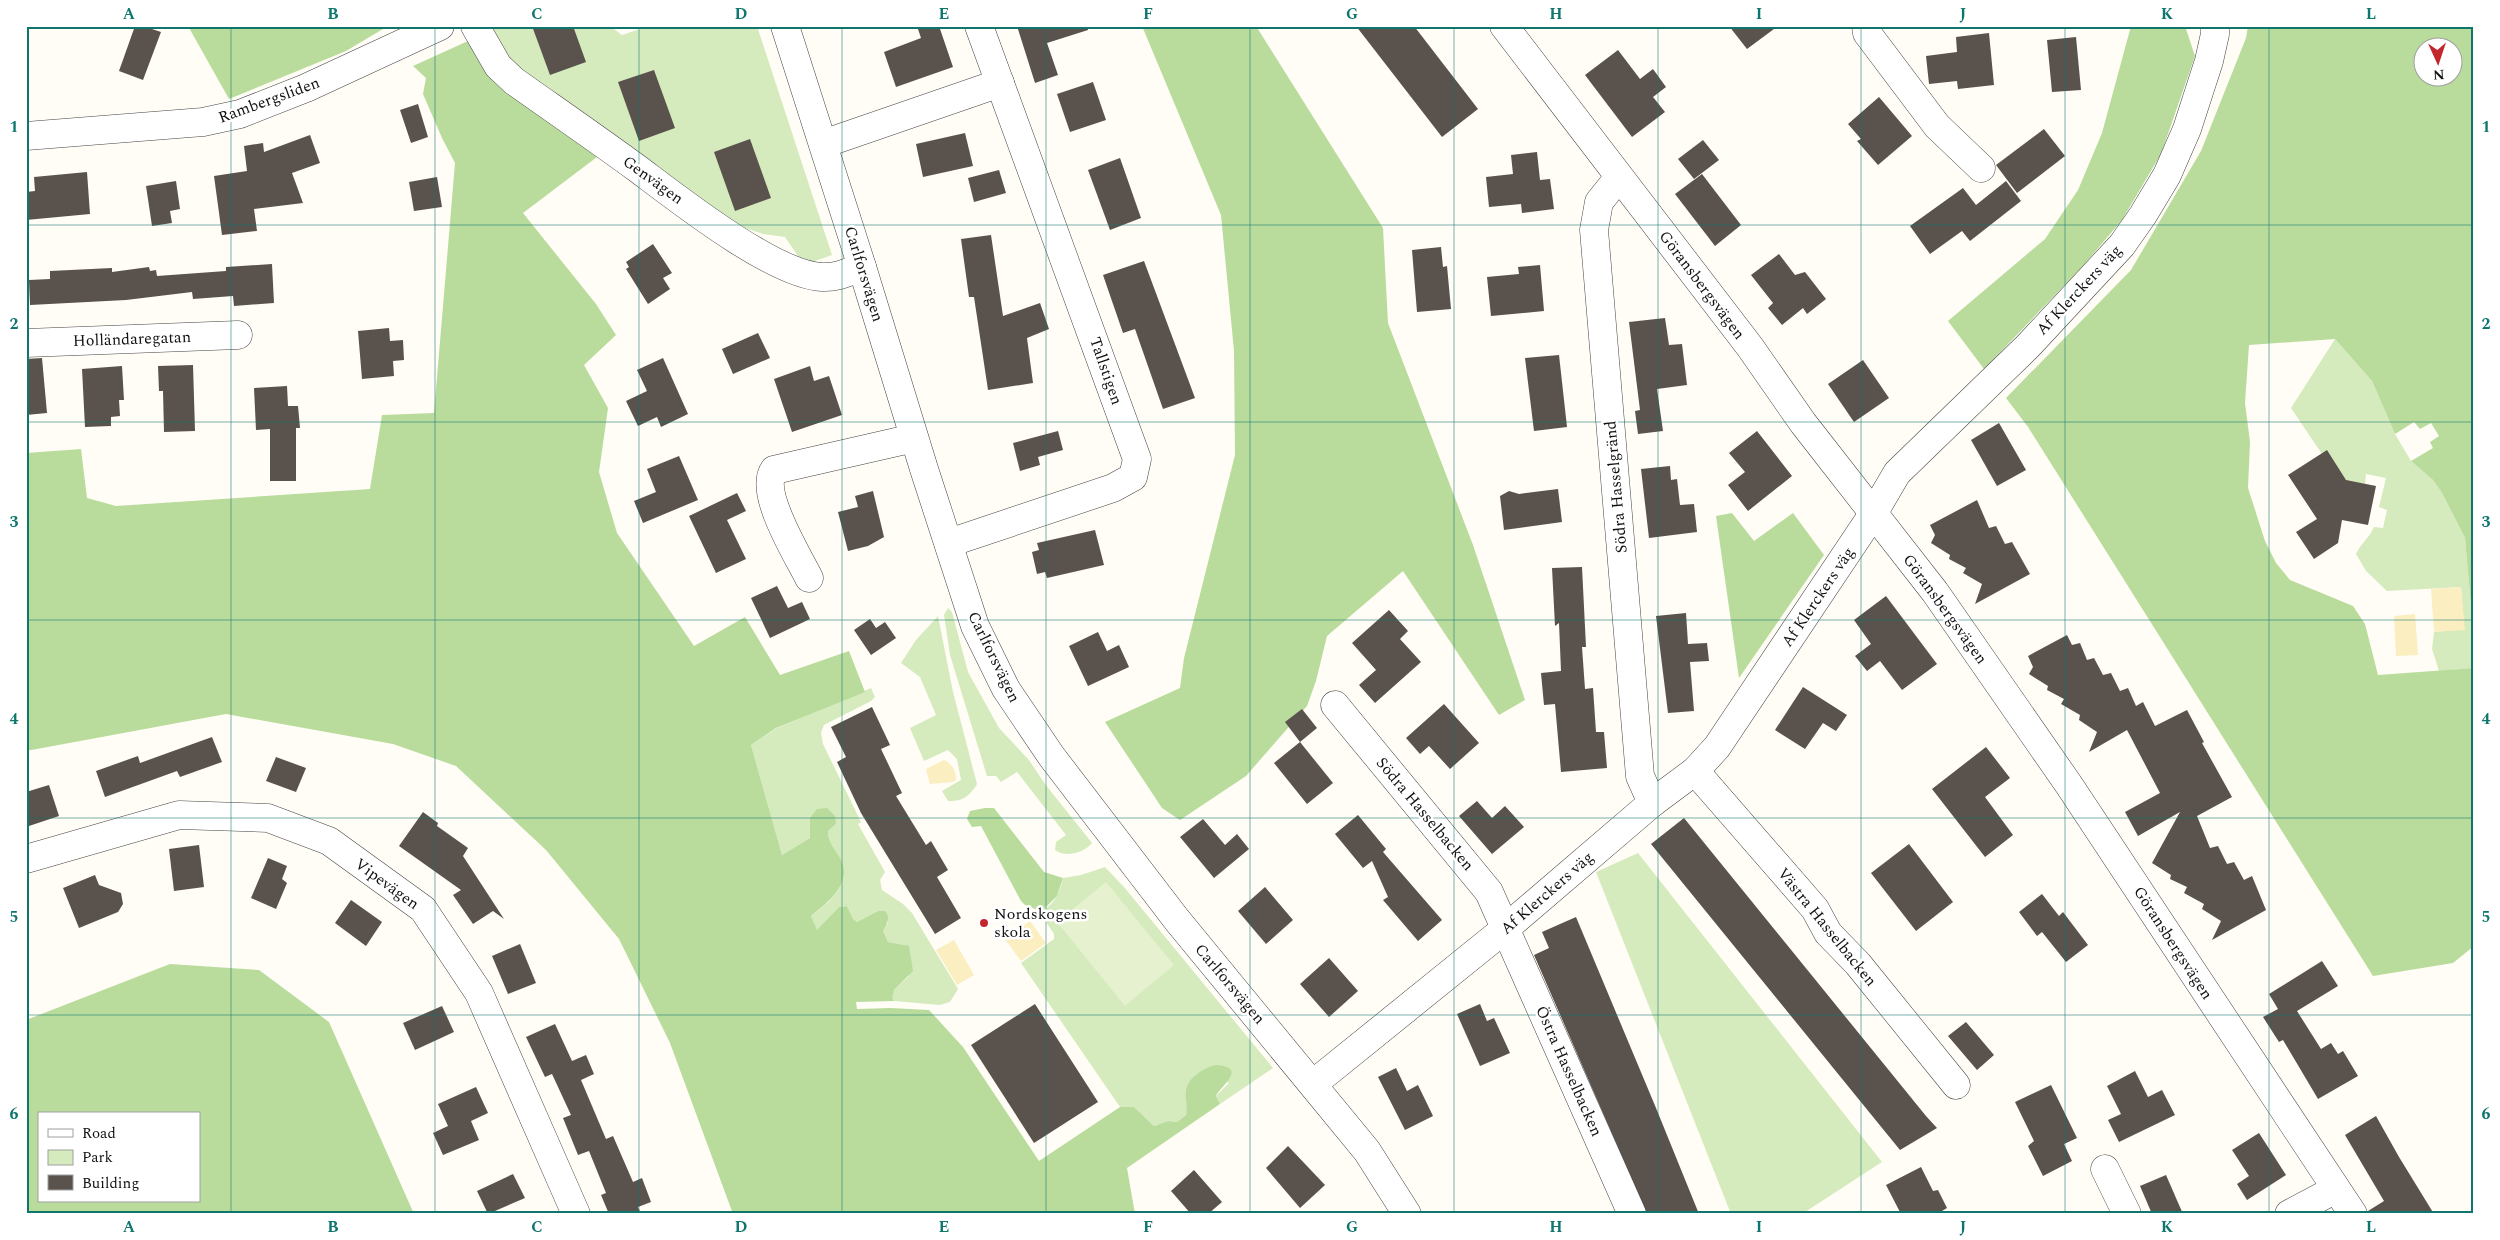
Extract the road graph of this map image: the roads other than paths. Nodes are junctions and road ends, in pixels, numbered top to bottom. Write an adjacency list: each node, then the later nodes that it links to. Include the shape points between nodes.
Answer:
1 (440, 26): 9 (street, Rambergsliden, via 306,88 240,114 203,122)
2 (475, 26): 13 (street, Genvägen, via 498,66 514,81 732,237 776,262 822,278)
3 (785, 26): 10 (street, Carlforsvägen)
4 (979, 26): 8 (street, Tallstigen)
5 (1504, 26): 12 (street, Göransbergsvägen)
6 (1866, 26): 11 (street, via 1867,32 1937,126)
7 (2215, 26): 17 (street, Af Klerckers väg, via 2209,61 2187,129 2167,175 2122,245 2028,346 1897,473)
8 (1000, 83): 10 (street); 18 (street, Tallstigen, via 1137,459 1133,477 1113,488)
9 (26, 136)
10 (822, 144): 13 (street, Carlforsvägen)
11 (1981, 168)
12 (1619, 177): 17 (street, Göransbergsvägen); 22 (street, Södra Hasselgränd, via 1599,202 1594,230 1640,776)
13 (862, 267): 16 (street, Carlforsvägen)
14 (238, 335): 15 (street, Holländaregatan)
15 (26, 343)
16 (914, 438): 18 (street, Carlforsvägen); 19 (street, via 774,470 769,485 773,501)
17 (1873, 514): 21 (street, Af Klerckers väg, via 1717,747); 28 (street, Göransbergsvägen, via 1935,592 2069,785)
18 (949, 543): 25 (street, Carlforsvägen, via 976,626 1006,689 1045,748 1177,920)
19 (809, 578)
20 (1335, 705): 24 (street, Södra Hasselbacken, via 1489,892)
21 (1695, 771): 22 (street, Af Klerckers väg); 26 (street, Västra Hasselbacken, via 1815,909 1828,933 1858,964)
22 (1652, 803): 24 (street, Af Klerckers väg)
23 (26, 859): 29 (street, Vipevägen, via 179,815 268,818 329,841 423,909 469,978 479,994)
24 (1506, 928): 25 (street, Af Klerckers väg); 31 (street, Östra Hasselbacken)
25 (1313, 1084): 30 (street, Carlforsvägen, via 1367,1151)
26 (1956, 1085)
27 (2105, 1168): 32 (street)
28 (2336, 1188): 33 (street); 34 (street, Göransbergsvägen)
29 (576, 1214)
30 (1407, 1214)
31 (1632, 1214)
32 (2127, 1214)
33 (2289, 1214)
34 (2353, 1214)

